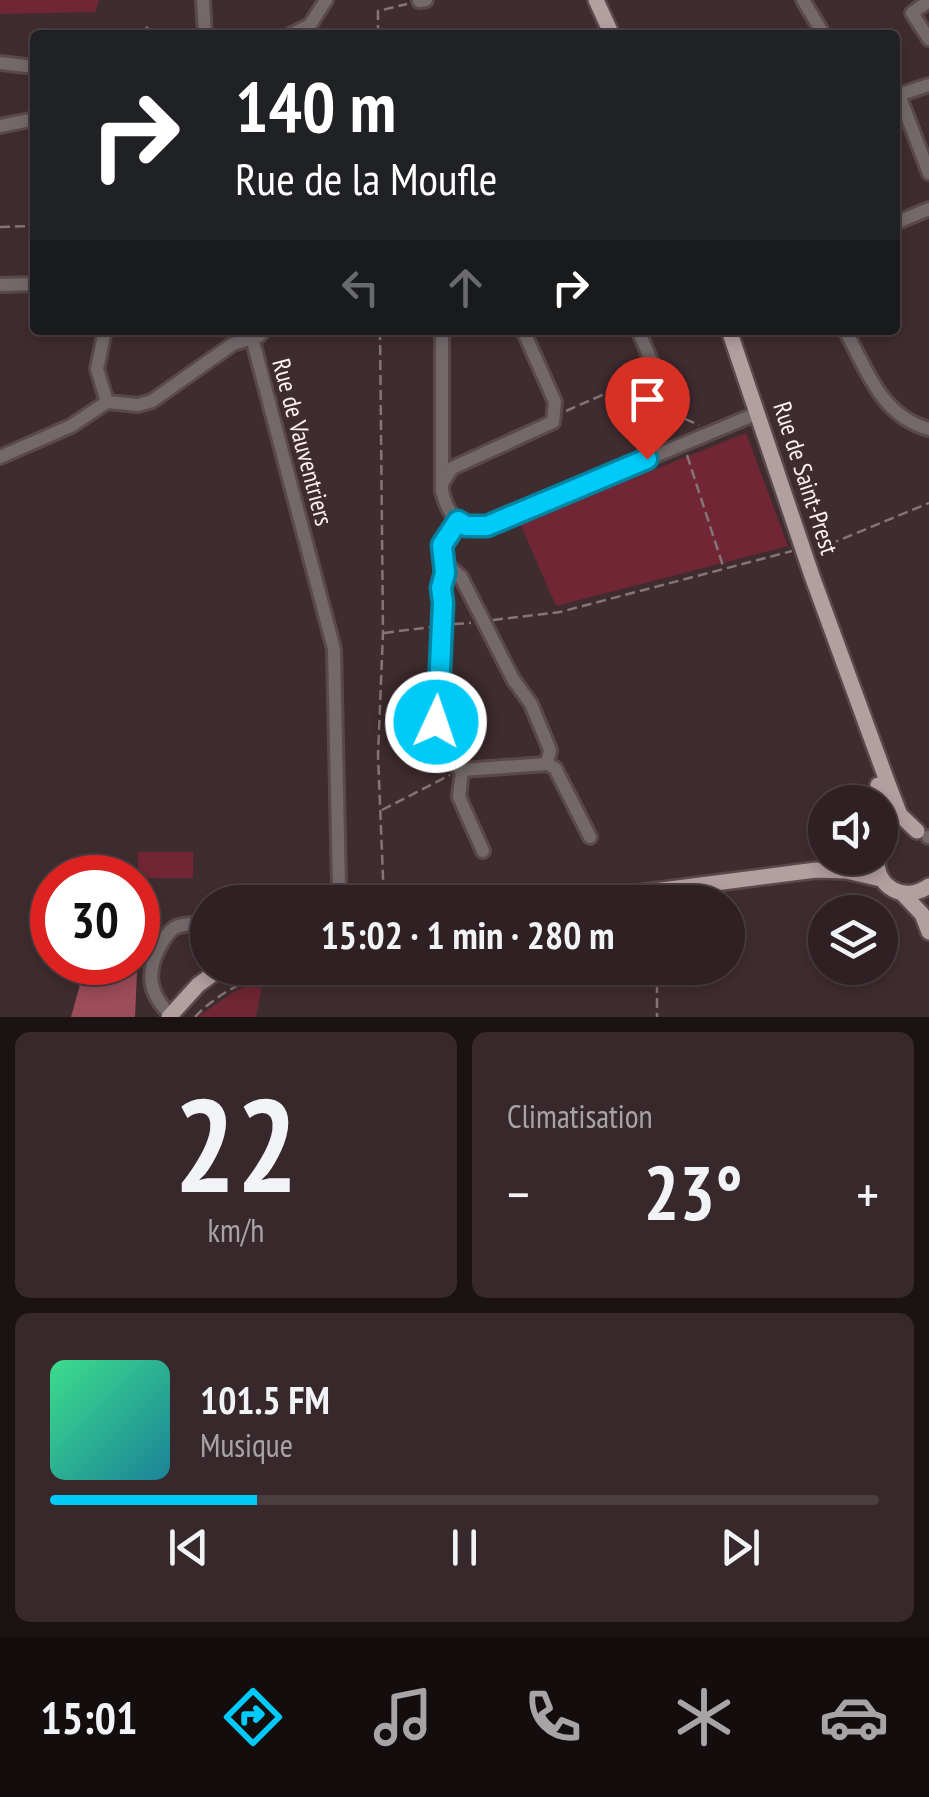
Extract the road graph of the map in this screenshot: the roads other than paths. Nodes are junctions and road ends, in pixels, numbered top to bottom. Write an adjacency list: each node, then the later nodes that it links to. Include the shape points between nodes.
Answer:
1 (202, 0): 7 (street)
2 (326, 0): 8 (street)
3 (596, 0): 6 (main road)
4 (803, 0): 9 (street)
5 (929, 1): 10 (street, via 912,13)
6 (602, 27)
7 (205, 30)
8 (300, 30)
9 (821, 30)
10 (929, 39)
11 (0, 63): 12 (street)
12 (30, 67)
13 (929, 85): 14 (street)
14 (900, 94)
15 (900, 102): 18 (street)
16 (30, 120): 17 (street)
17 (0, 126)
18 (929, 172)
19 (929, 209): 20 (street)
20 (900, 221)
21 (30, 284): 22 (street)
22 (0, 285)
23 (104, 335): 32 (street, via 97,370)
24 (249, 335): 32 (street, via 152,400)
25 (256, 335): 51 (street, Rue de Vauventriers, via 334,649)
26 (442, 335): 36 (street)
27 (525, 335): 36 (street, via 556,402 555,416 547,427 452,468)
28 (640, 335): 31 (street)
29 (731, 335): 33 (main road, Rue de Saint-Prest)
30 (848, 335): 34 (street, via 884,403)
31 (656, 372)
32 (108, 402): 35 (street)
33 (758, 413): 37 (street, via 487,526); 39 (main road, Rue de Saint-Prest)
34 (929, 429)
35 (0, 457)
36 (442, 484): 37 (street)
37 (458, 521): 38 (street, via 442,545)
38 (445, 564): 40 (street, via 461,578 532,704 550,750); 41 (street, via 436,722 444,754)
39 (837, 642): 42 (main road); 44 (main road, via 900,815)
40 (547, 764): 41 (street); 45 (street)
41 (462, 770): 46 (street, via 458,797)
42 (878, 785)
43 (898, 832): 44 (main road)
44 (926, 835)
45 (590, 837)
46 (483, 851)
47 (808, 871): 52 (main road)
48 (864, 875): 50 (main road)
49 (880, 875): 50 (main road)
50 (881, 879): 54 (main road)
51 (339, 885)
52 (700, 885)
53 (929, 886): 54 (main road)
54 (902, 894): 56 (main road)
55 (190, 926): 58 (street, via 172,929 150,974)
56 (929, 932)
57 (198, 985): 58 (main road)
58 (170, 1016)

